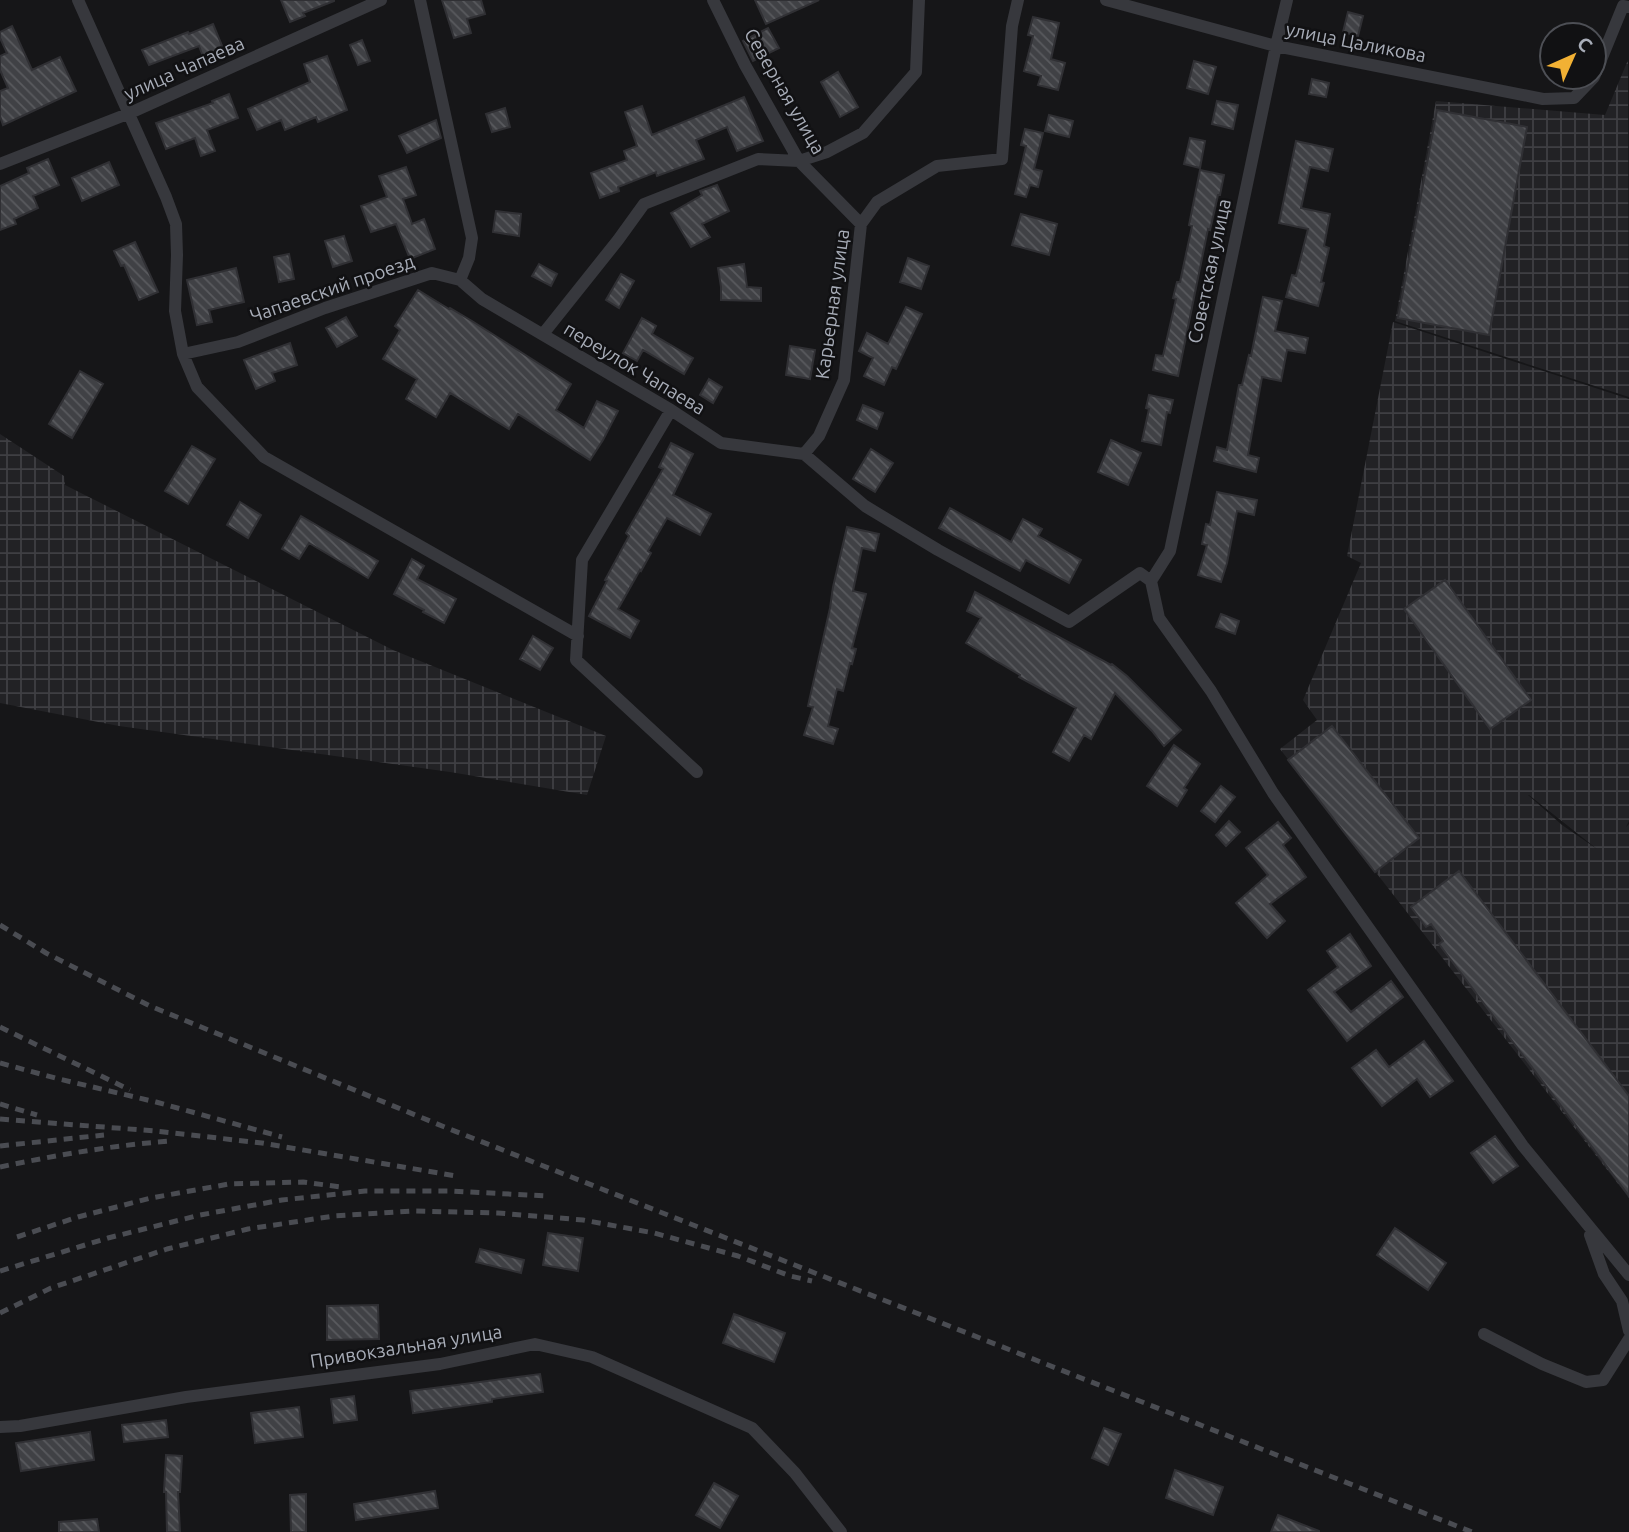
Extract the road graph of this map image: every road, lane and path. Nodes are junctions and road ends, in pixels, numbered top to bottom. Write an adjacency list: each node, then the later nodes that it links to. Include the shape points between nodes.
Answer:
1 (79, 0): 13 (street)
2 (381, 0): 13 (street, улица Чапаева)
3 (420, 0): 17 (street, via 472,238 470,258)
4 (713, 0): 14 (street, Северная улица)
5 (919, 0): 14 (street, via 916,72 863,133)
6 (1018, 0): 16 (street, Карьерная улица, via 1002,159 937,166 877,202)
7 (1106, 0): 11 (street, улица Цаликова)
8 (1287, 0): 11 (street, Советская улица)
9 (1625, 4): 10 (street, улица Цаликова)
10 (1608, 44)
11 (1276, 46): 12 (street, улица Цаликова, via 1543,99 1574,98); 22 (street, Советская улица, via 1170,551)
12 (1581, 91)
13 (130, 113): 15 (street, улица Чапаева); 19 (street, via 176,224 174,311)
14 (799, 161): 16 (street, Северная улица); 18 (street, via 758,159 644,204)
15 (0, 164)
16 (861, 225): 21 (street, Карьерная улица, via 845,380 819,436)
17 (460, 280): 18 (street, переулок Чапаева, via 482,299); 19 (street, Чапаевский проезд, via 432,273 238,342)
18 (542, 334): 20 (street, переулок Чапаева)
19 (183, 354): 23 (street, via 197,387 264,457)
20 (671, 410): 21 (street, переулок Чапаева, via 721,443); 23 (street, via 583,560)
21 (804, 454): 22 (street, via 865,506 1069,622 1140,573)
22 (1151, 581): 25 (street, via 1158,618 1211,691 1273,793 1522,1146)
23 (578, 636): 24 (street, via 576,660)
24 (697, 772)
25 (1586, 1222): 26 (street); 27 (street, via 1604,1274 1622,1301)
26 (1629, 1275)
27 (1629, 1331)
28 (1484, 1334): 29 (street, via 1586,1382 1603,1380)
29 (1629, 1339)
30 (0, 1427): 31 (street, Привокзальная улица, via 440,1364 535,1343 592,1357 752,1428)
31 (841, 1532)

